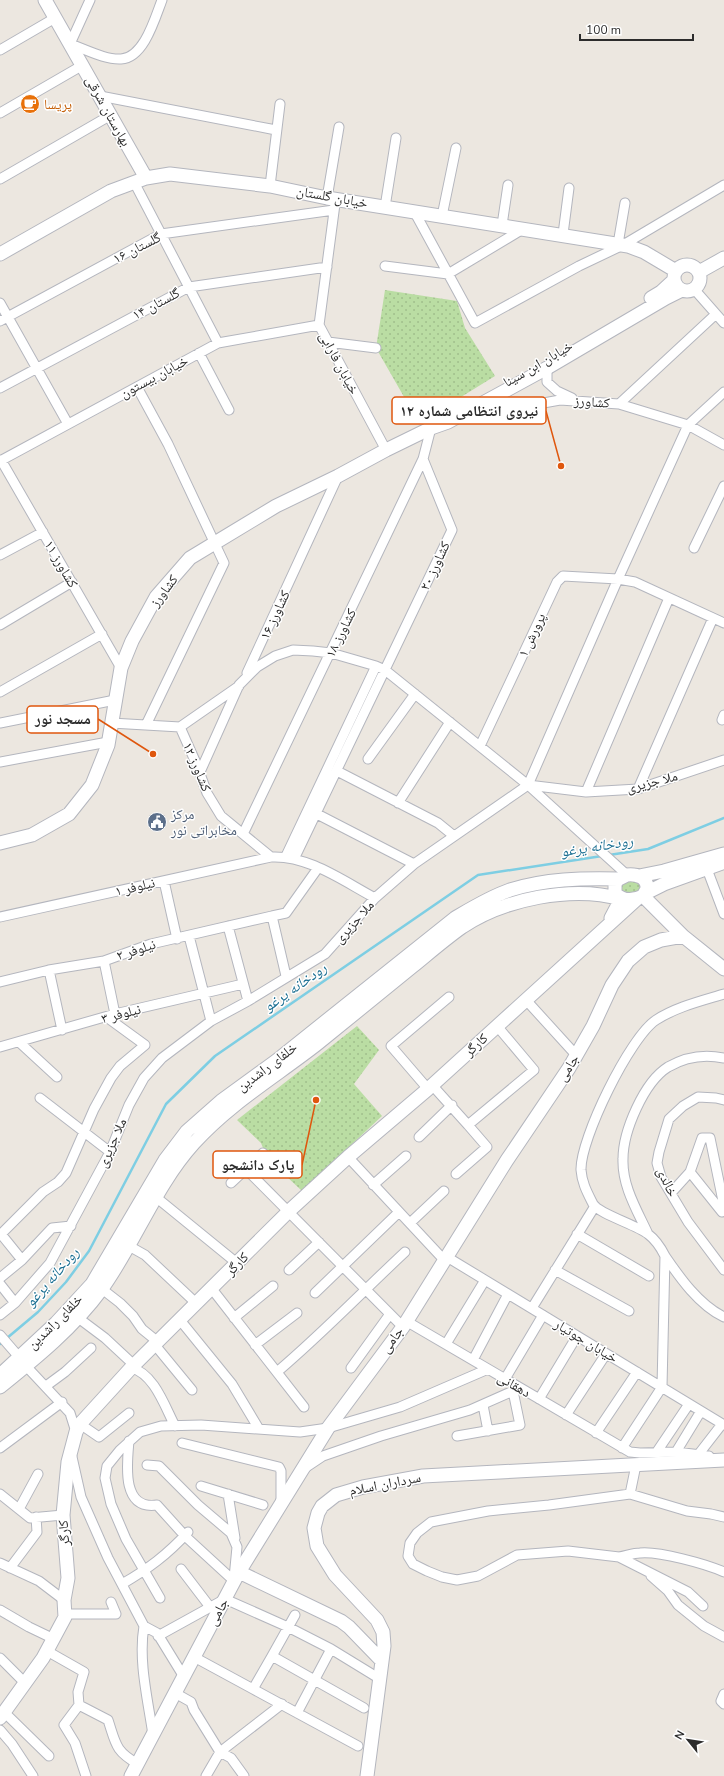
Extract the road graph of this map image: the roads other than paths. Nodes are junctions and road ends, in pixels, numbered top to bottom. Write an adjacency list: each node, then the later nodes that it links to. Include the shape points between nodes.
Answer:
1 (45, 0): 4 (street, بهارستان شرقی)
2 (90, 0): 5 (street)
3 (162, 0): 5 (street, بهارستان شرقی, via 145,39 133,55 120,59)
4 (55, 18): 5 (street, بهارستان شرقی); 6 (street)
5 (70, 44): 7 (street, بهارستان شرقی)
6 (0, 50)
7 (83, 65): 8 (street, بهارستان شرقی); 10 (street)
8 (100, 96): 11 (street, بهارستان شرقی); 13 (street)
9 (280, 104): 13 (street)
10 (0, 113)
11 (111, 115): 16 (street); 17 (street, بهارستان شرقی)
12 (339, 127): 22 (street, خیابان فارابی)
13 (276, 130): 20 (street)
14 (396, 138): 24 (street)
15 (456, 148): 26 (street)
16 (0, 179)
17 (140, 180): 20 (street, خیابان گلستان, via 170,174); 29 (street); 32 (street, خیابان گلستان, via 111,191)
18 (508, 185): 27 (street)
19 (724, 185): 31 (street)
20 (270, 186): 22 (street, خیابان گلستان)
21 (569, 188): 30 (street)
22 (332, 202): 24 (street, خیابان گلستان); 29 (street, گلستان ۱۶); 35 (street, خیابان فارابی)
23 (625, 203): 31 (street)
24 (385, 207): 25 (street, خیابان گلستان)
25 (414, 211): 26 (street, خیابان گلستان); 37 (street)
26 (442, 216): 27 (street, خیابان گلستان)
27 (502, 226): 28 (street, خیابان گلستان)
28 (523, 229): 30 (street, خیابان گلستان); 37 (street)
29 (161, 234): 39 (street); 43 (street, گلستان ۱۶)
30 (563, 234): 31 (street, خیابان گلستان)
31 (620, 245): 37 (street, via 475,323); 38 (street, خیابان گلستان, via 644,252)
32 (0, 254)
33 (724, 258): 36 (street)
34 (385, 266): 37 (street)
35 (326, 267): 39 (street, گلستان ۱۴); 45 (street, خیابان فارابی)
36 (699, 272): 38 (street, via 693,266 686,265); 40 (street, via 699,283)
37 (448, 274)
38 (675, 275): 40 (street, via 676,286); 61 (street, خیابان ابن سینا, via 661,292)
39 (189, 287): 46 (street); 50 (street, گلستان ۱۴)
40 (688, 290): 42 (street); 51 (street, خیابان ابن سینا, via 666,298)
41 (0, 303): 43 (street)
42 (716, 314): 44 (street); 56 (street)
43 (4, 319): 50 (street)
44 (724, 323)
45 (319, 325): 46 (street, خیابان بیستون); 47 (street, خیابان فارابی)
46 (218, 342): 49 (street, خیابان بیستون)
47 (328, 342): 48 (street); 63 (street, خیابان فارابی)
48 (376, 348)
49 (199, 353): 52 (street, خیابان بیستون); 57 (street)
50 (36, 368): 53 (street, گلستان ۱۴); 59 (street)
51 (547, 368): 55 (street, via 546,380 550,385); 58 (street, خیابان ابن سینا)
52 (137, 387): 59 (street, خیابان بیستون); 69 (street)
53 (0, 388)
54 (724, 392): 60 (street)
55 (577, 401): 56 (street, کشاورز); 58 (street, کشاورز, via 560,400)
56 (619, 404): 60 (street, کشاورز)
57 (229, 410)
58 (454, 419): 61 (street, خیابان ابن سینا)
59 (68, 424): 65 (street, خیابان بیستون)
60 (688, 425): 62 (street, کشاورز); 72 (street)
61 (434, 427): 63 (street, کشاورز); 64 (street, کشاورز ۱۸)
62 (724, 445)
63 (386, 450): 66 (street, کشاورز)
64 (423, 459): 79 (street, کشاورز ۱۸); 82 (street, کشاورز ۲۰, via 452,530)
65 (0, 460): 68 (street, کشاورز ۱۱)
66 (338, 476): 69 (street, کشاورز, via 276,506); 83 (street, کشاورز ۱۶, via 252,664)
67 (724, 486): 70 (street)
68 (43, 532): 71 (street); 73 (street, کشاورز ۱۱)
69 (215, 541): 81 (street, کشاورز, via 190,558 156,597 132,641); 90 (street, via 224,563)
70 (694, 548)
71 (0, 555)
72 (618, 579): 74 (street, via 635,582); 93 (street, پرورش ۱, via 563,576 559,578); 99 (street)
73 (72, 582): 77 (street); 78 (street, کشاورز ۱۱)
74 (669, 598): 75 (street); 101 (street)
75 (713, 618): 76 (street); 100 (street)
76 (724, 623)
77 (0, 625)
78 (102, 634): 81 (street, کشاورز ۱۱); 84 (street)
79 (331, 653): 80 (street); 83 (street, via 294,650 275,656 258,667); 104 (street, کشاورز ۱۸)
80 (376, 666): 82 (street); 109 (street)
81 (121, 668): 86 (street, کشاورز)
82 (385, 670): 85 (street); 97 (street, کشاورز ۲۰)
83 (239, 685): 91 (street, کشاورز ۱۶); 98 (street)
84 (0, 692)
85 (415, 694): 87 (street); 94 (street)
86 (115, 700): 88 (street); 89 (street, کشاورز)
87 (450, 722): 93 (street); 102 (street)
88 (0, 723)
89 (111, 723): 90 (street, کشاورز ۱۲); 92 (street, کشاورز)
90 (146, 725): 91 (street, کشاورز ۱۲)
91 (180, 727): 98 (street, کشاورز ۱۲)
92 (108, 742): 96 (street); 106 (street, کشاورز, via 92,785 69,814 32,835)
93 (480, 746): 99 (street)
94 (368, 759)
95 (724, 760): 100 (street, ملا جزیری)
96 (0, 762)
97 (337, 771): 102 (street); 103 (street, کشاورز ۲۰)
98 (200, 772): 104 (street, کشاورز ۱۲, via 207,793 221,816)
99 (528, 785): 101 (street, ملا جزیری); 105 (street, ملا جزیری); 114 (street)
100 (638, 789): 101 (street, ملا جزیری)
101 (586, 792)
102 (398, 803): 105 (street, via 438,823)
103 (317, 814): 109 (street, کشاورز ۲۰); 111 (street)
104 (243, 834): 108 (street, کشاورز ۱۲)
105 (454, 836): 111 (street, ملا جزیری)
106 (0, 843)
107 (724, 854): 114 (street, خلفای راشدین, via 664,871)
108 (271, 857): 109 (street); 115 (street, نیلوفر ۱)
109 (290, 857): 112 (street)
110 (724, 862): 113 (street)
111 (414, 864): 117 (street, ملا جزیری)
112 (318, 868): 117 (street); 120 (street, نیلوفر ۲, via 286,913)
113 (707, 869): 116 (street, via 664,884); 119 (street)
114 (628, 877): 116 (street, via 648,885); 118 (street, via 615,883 614,890); 218 (street, خلفای راشدین, via 545,882 509,891 480,904 455,918 276,1061 221,1101 187,1132 164,1160 92,1284)
115 (164, 880): 121 (street, نیلوفر ۱); 126 (street)
116 (642, 896): 118 (street, via 629,900); 123 (street, کارگر); 125 (street)
117 (375, 898): 130 (street, ملا جزیری, via 325,954)
118 (621, 899): 123 (street); 165 (street, via 601,894 579,893 531,899 463,926 316,1045 219,1118 194,1143 173,1170)
119 (724, 914)
120 (272, 916): 122 (street, نیلوفر ۲); 130 (street)
121 (0, 917)
122 (228, 926): 124 (street, نیلوفر ۲); 132 (street)
123 (604, 928): 136 (street, کارگر)
124 (189, 936): 126 (street, نیلوفر ۲); 133 (street)
125 (683, 936): 129 (street); 144 (street, جامی, via 661,940 644,947 628,961 612,985)
126 (176, 939): 127 (street, نیلوفر ۲, via 151,944)
127 (104, 961): 128 (street, نیلوفر ۲); 138 (street)
128 (49, 970): 131 (street, نیلوفر ۲); 141 (street)
129 (724, 970)
130 (286, 976): 137 (street, ملا جزیری)
131 (0, 982)
132 (243, 984): 133 (street, نیلوفر ۳); 137 (street)
133 (203, 994): 138 (street, نیلوفر ۳); 139 (street)
134 (724, 994): 166 (street, via 655,1020 632,1047 615,1078 584,1150 581,1169 584,1186)
135 (449, 997): 147 (street, via 391,1046)
136 (526, 1000): 140 (street, کارگر); 144 (street)
137 (248, 1001): 139 (street, ملا جزیری)
138 (111, 1016): 141 (street, نیلوفر ۳); 152 (street, via 146,1045 125,1061 110,1078)
139 (211, 1022): 154 (street, ملا جزیری, via 162,1058 144,1078 129,1104)
140 (497, 1026): 147 (street, کارگر); 151 (street, via 534,1070)
141 (62, 1030): 142 (street, نیلوفر ۳)
142 (19, 1042): 143 (street, نیلوفر ۳); 146 (street)
143 (0, 1047)
144 (576, 1055): 180 (street, جامی)
145 (724, 1058): 174 (street, via 711,1055 684,1059 667,1068 646,1092 629,1124 622,1158 624,1174 628,1191)
146 (58, 1077)
147 (430, 1087): 150 (street); 157 (street, کارگر)
148 (40, 1098): 152 (street)
149 (724, 1100): 164 (street, خالدی, via 698,1097 669,1119 657,1163 661,1177)
150 (452, 1105): 151 (street); 153 (street)
151 (468, 1125): 160 (street, via 487,1148)
152 (85, 1131): 154 (street); 175 (street, via 66,1173)
153 (419, 1138)
154 (110, 1152): 172 (street, ملا جزیری)
155 (263, 1153): 158 (street)
156 (406, 1156): 162 (street)
157 (348, 1157): 162 (street, خیابان جوتیار); 169 (street, کارگر)
158 (246, 1168): 161 (street); 169 (street, دهقانی)
159 (690, 1172): 164 (street); 167 (street, via 702,1138 710,1138); 168 (street, via 722,1212)
160 (456, 1174)
161 (231, 1183)
162 (373, 1185): 170 (street, خیابان جوتیار)
163 (444, 1191): 171 (street)
164 (671, 1193): 186 (street, خالدی, via 688,1222)
165 (157, 1198): 177 (street); 182 (street)
166 (595, 1206): 173 (street); 174 (street)
167 (724, 1206)
168 (724, 1210)
169 (290, 1211): 176 (street, دهقانی); 182 (street, کارگر)
170 (399, 1212): 171 (street, خیابان جوتیار); 183 (street)
171 (410, 1223): 180 (street, خیابان جوتیار)
172 (71, 1226): 181 (street, via 52,1228); 197 (street, ملا جزیری, via 50,1263)
173 (577, 1234): 185 (street); 187 (street)
174 (648, 1234): 179 (street)
175 (0, 1235): 181 (street)
176 (320, 1242): 183 (street, دهقانی); 184 (street)
177 (129, 1246): 193 (street); 198 (street, via 145,1255)
178 (405, 1252): 192 (street)
179 (665, 1256): 206 (street, via 682,1280 706,1304); 228 (street)
180 (446, 1259): 189 (street, خیابان جوتیار); 209 (street, جامی)
181 (22, 1260): 188 (street)
182 (238, 1264): 194 (street, کارگر)
183 (343, 1266): 192 (street, دهقانی); 195 (street)
184 (289, 1270)
185 (555, 1270): 199 (street); 200 (street)
186 (724, 1270)
187 (649, 1276)
188 (0, 1278)
189 (485, 1280): 196 (street, خیابان جوتیار); 213 (street)
190 (0, 1284): 197 (street)
191 (273, 1286): 207 (street)
192 (365, 1288): 202 (street, دهقانی); 222 (street, via 325,1330)
193 (102, 1289): 205 (street); 212 (street, via 133,1316)
194 (212, 1289): 198 (street, کارگر); 207 (street)
195 (315, 1293)
196 (508, 1294): 199 (street, خیابان جوتیار); 217 (street)
197 (15, 1303): 203 (street, ملا جزیری)
198 (197, 1304): 208 (street, کارگر)
199 (532, 1308): 204 (street, خیابان جوتیار)
200 (629, 1311)
201 (297, 1313): 214 (street)
202 (390, 1314): 209 (street, دهقانی); 220 (street)
203 (0, 1315)
204 (543, 1315): 211 (street, خیابان جوتیار); 225 (street)
205 (77, 1317): 218 (street); 219 (street, via 105,1338)
206 (724, 1317)
207 (234, 1318): 214 (street)
208 (180, 1320): 212 (street, کارگر); 243 (street, via 232,1384)
209 (404, 1324): 213 (street, دهقانی); 242 (street, جامی)
210 (0, 1335): 218 (street)
211 (577, 1336): 216 (street, خیابان جوتیار); 231 (street)
212 (156, 1344): 219 (street, کارگر); 230 (street)
213 (446, 1344): 217 (street, دهقانی)
214 (255, 1345): 222 (street)
215 (91, 1348): 226 (street)
216 (606, 1354): 223 (street, خیابان جوتیار); 238 (street)
217 (472, 1360): 221 (street, دهقانی)
218 (23, 1362): 224 (street, خلفای راشدین); 226 (street); 227 (street)
219 (133, 1367): 240 (street, via 140,1370 150,1381); 241 (street, کارگر)
220 (351, 1368)
221 (488, 1369): 225 (street, دهقانی); 242 (street, via 400,1407)
222 (277, 1372): 235 (street)
223 (637, 1372): 228 (street, خیابان جوتیار); 245 (street)
224 (0, 1375)
225 (505, 1379): 229 (street, دهقانی)
226 (46, 1386): 232 (street)
227 (0, 1387)
228 (662, 1387): 233 (street, خیابان جوتیار); 250 (street)
229 (515, 1389): 231 (street, دهقانی); 234 (street); 244 (street, via 520,1425)
230 (192, 1390)
231 (539, 1399): 238 (street, دهقانی)
232 (62, 1402): 241 (street); 249 (street)
233 (689, 1404): 236 (street, خیابان جوتیار); 253 (street)
234 (483, 1405): 244 (street); 259 (street, via 323,1456)
235 (304, 1407)
236 (701, 1411): 239 (street, خیابان جوتیار); 252 (street)
237 (129, 1414): 241 (street, via 99,1437)
238 (566, 1415): 245 (street, دهقانی)
239 (723, 1424): 254 (street)
240 (175, 1426): 243 (street); 247 (street, via 161,1426 140,1432)
241 (78, 1428): 251 (street, کارگر)
242 (328, 1428): 243 (street, via 300,1432); 259 (street, جامی)
243 (259, 1429)
244 (488, 1431): 246 (street)
245 (596, 1433): 250 (street, دهقانی)
246 (457, 1436)
247 (129, 1441): 271 (street, via 127,1461 132,1493 143,1503 157,1505); 278 (street, via 107,1466 105,1478 111,1504 126,1539)
248 (182, 1443): 265 (street, via 279,1467)
249 (0, 1448)
250 (622, 1448): 253 (street, دهقانی, via 640,1453)
251 (70, 1452): 268 (street, کارگر); 281 (street, via 80,1497)
252 (676, 1452): 253 (street, دهقانی); 254 (street, دهقانی)
253 (656, 1453)
254 (698, 1455): 255 (street, دهقانی)
255 (724, 1457)
256 (724, 1460): 258 (street, سرداران اسلام)
257 (147, 1465): 272 (street, via 159,1466)
258 (636, 1465): 264 (street); 301 (street, سرداران اسلام, via 423,1476 363,1486 336,1495 328,1501 322,1506 316,1521 317,1546 335,1575 377,1620 383,1632)
259 (303, 1469): 265 (street, جامی)
260 (38, 1474): 267 (street)
261 (201, 1486): 263 (street)
262 (0, 1494): 267 (street)
263 (228, 1494): 266 (street); 272 (street)
264 (630, 1494): 270 (street, via 687,1511); 273 (street, via 549,1506 488,1511 431,1522 417,1533 410,1543 408,1556 413,1564 442,1577 456,1580 478,1576 517,1555 568,1551)
265 (281, 1504): 280 (street, جامی)
266 (263, 1505)
267 (19, 1509): 269 (street, via 30,1518)
268 (63, 1515): 269 (street); 284 (street, کارگر, via 68,1578)
269 (36, 1517): 275 (street, via 37,1532)
270 (724, 1517)
271 (187, 1534): 278 (street, via 168,1554); 280 (street)
272 (235, 1539): 280 (street)
273 (619, 1557): 277 (street); 279 (street, via 641,1553 681,1559)
274 (0, 1563): 275 (street)
275 (10, 1568): 284 (street, via 39,1581)
276 (181, 1569): 287 (street)
277 (642, 1569): 286 (street, via 688,1592); 294 (street, via 668,1591 678,1605 704,1626)
278 (145, 1570): 281 (street); 282 (street)
279 (724, 1572)
280 (237, 1576): 283 (street, جامی); 301 (street, via 341,1621)
281 (122, 1584): 291 (street)
282 (160, 1598)
283 (225, 1599): 287 (street); 292 (street); 299 (street, جامی)
284 (64, 1600): 289 (street, کارگر)
285 (111, 1602): 289 (street, via 116,1614)
286 (703, 1606)
287 (210, 1607): 293 (street)
288 (0, 1610): 295 (street)
289 (65, 1614): 295 (street, کارگر)
290 (295, 1614): 292 (street)
291 (144, 1626): 293 (street); 314 (street, via 143,1660)
292 (288, 1627): 296 (street); 298 (street)
293 (158, 1636): 302 (street)
294 (724, 1637)
295 (54, 1639): 297 (street, کارگر)
296 (331, 1649): 303 (street); 304 (street)
297 (47, 1651): 305 (street, کارگر); 309 (street, via 84,1672 78,1692)
298 (272, 1656): 304 (street); 306 (street)
299 (194, 1657): 302 (street, جامی); 306 (street)
300 (0, 1658): 305 (street)
301 (382, 1661): 303 (street, سرداران اسلام)
302 (184, 1677): 307 (street, جامی)
303 (380, 1679): 324 (street, سرداران اسلام)
304 (314, 1680): 310 (street); 311 (street)
305 (26, 1684): 312 (street, کارگر)
306 (253, 1689): 308 (street)
307 (175, 1693): 314 (street, جامی); 316 (street, via 191,1702)
308 (282, 1704): 311 (street); 316 (street)
309 (79, 1705): 318 (street, via 108,1720 118,1750); 320 (street, via 64,1725 75,1743)
310 (364, 1708)
311 (296, 1713): 315 (street)
312 (2, 1715): 317 (street)
313 (0, 1730): 319 (street)
314 (153, 1736): 318 (street, جامی)
315 (358, 1746)
316 (220, 1752): 322 (street); 323 (street, via 232,1758)
317 (49, 1756)
318 (138, 1764): 321 (street, جامی)
319 (33, 1776)
320 (86, 1776)
321 (131, 1776)
322 (206, 1776)
323 (244, 1776)
324 (367, 1776)

